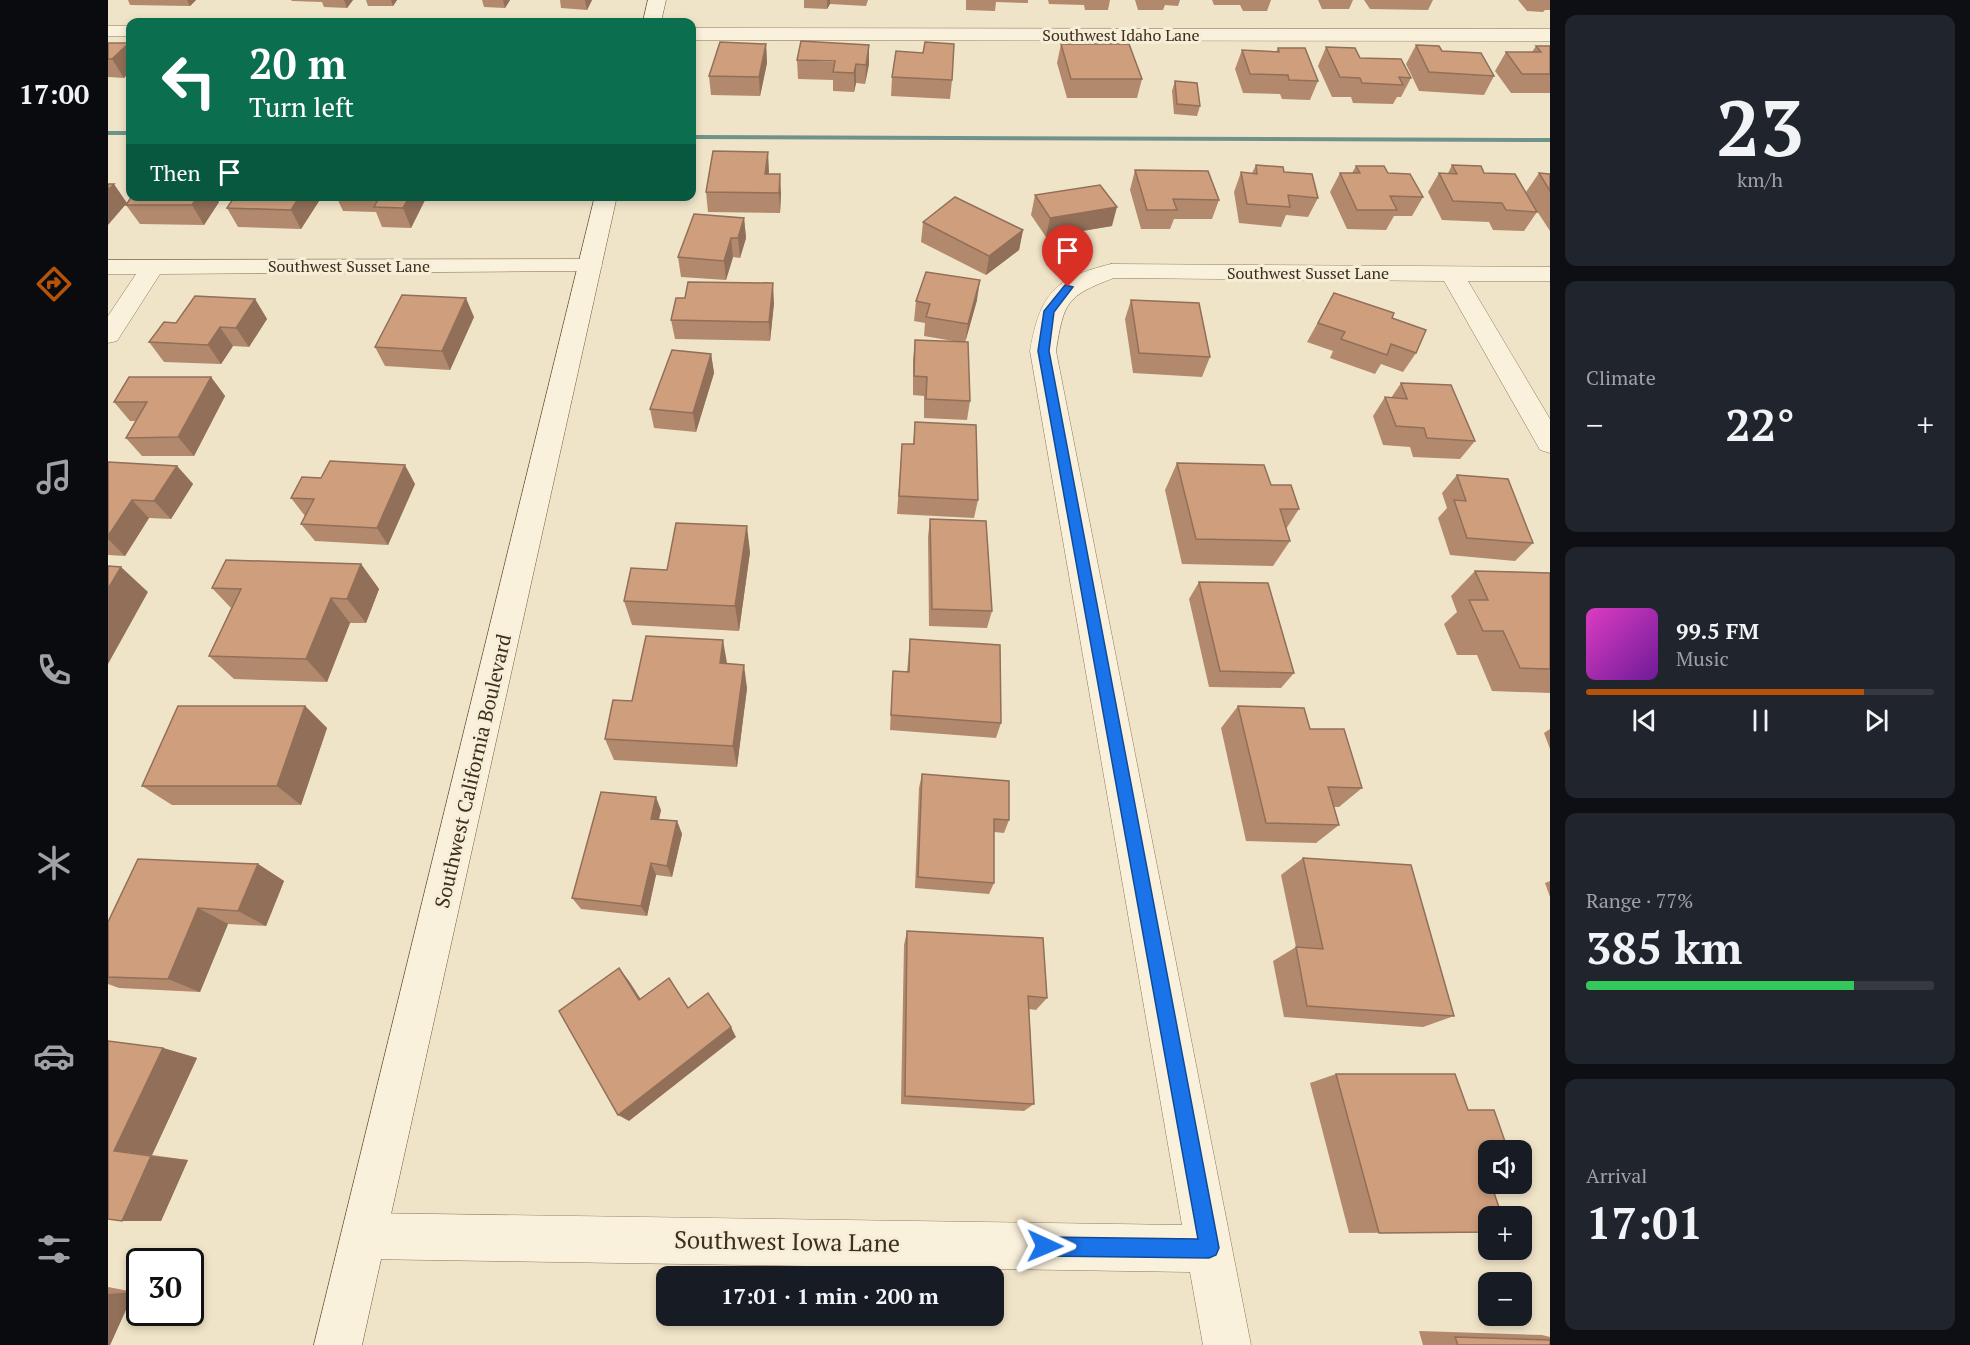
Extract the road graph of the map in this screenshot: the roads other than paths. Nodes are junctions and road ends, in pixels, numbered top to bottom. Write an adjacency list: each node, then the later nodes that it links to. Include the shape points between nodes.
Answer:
1 (657, 0): 2 (street)
2 (653, 18)
3 (108, 31): 4 (street)
4 (126, 31)
5 (696, 34): 6 (street, Southwest Idaho Lane)
6 (1550, 35)
7 (605, 201): 8 (street, Southwest California Boulevard)
8 (590, 266): 10 (street, Southwest Susset Lane); 15 (street, Southwest California Boulevard)
9 (108, 267): 10 (street, Southwest Susset Lane)
10 (153, 267): 13 (street)
11 (1452, 274): 12 (street, Southwest Susset Lane); 14 (street); 16 (street, Southwest Susset Lane, via 1111,272 1068,287 1049,311 1043,351)
12 (1550, 274)
13 (108, 335)
14 (1550, 443)
15 (365, 1236): 16 (street, Southwest Iowa Lane); 17 (street, Southwest California Boulevard)
16 (1209, 1248): 18 (street)
17 (338, 1345)
18 (1227, 1345)

